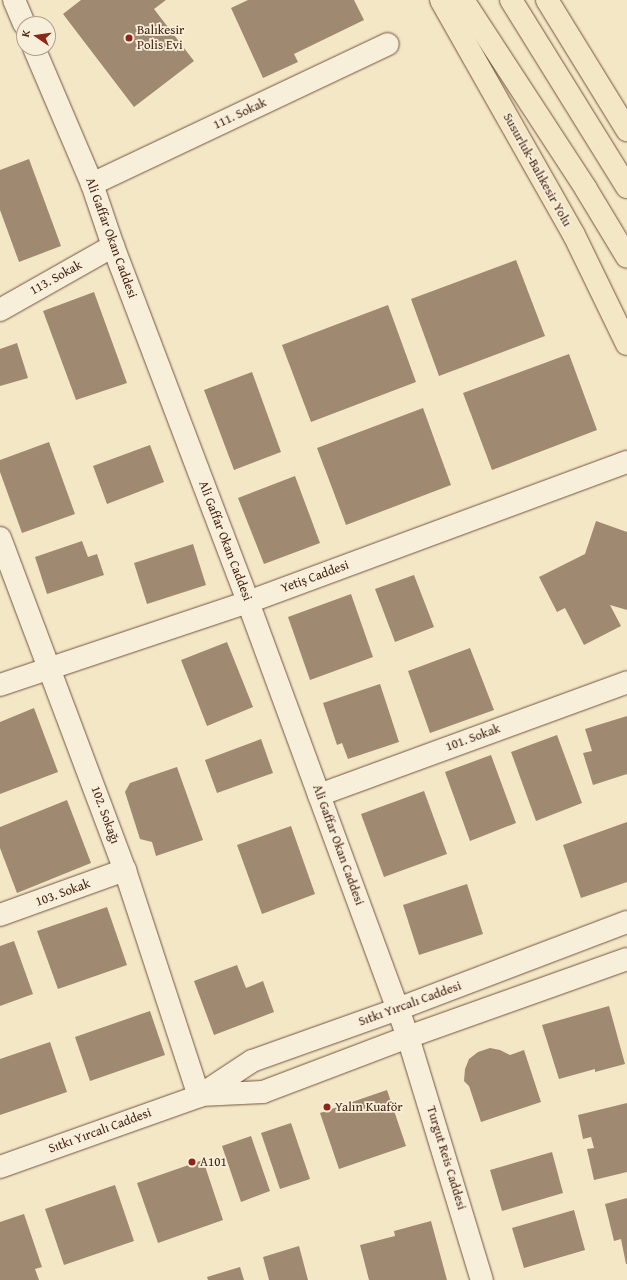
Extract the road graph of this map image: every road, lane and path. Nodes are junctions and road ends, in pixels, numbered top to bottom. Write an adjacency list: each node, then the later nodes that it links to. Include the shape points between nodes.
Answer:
1 (14, 0): 6 (street)
2 (441, 0): 15 (highway, Susurluk-Balıkesir Yolu, via 574,235)
3 (463, 0): 13 (highway, Susurluk-Balıkesir Yolu, via 586,189)
4 (511, 0): 11 (highway)
5 (547, 0): 9 (highway)
6 (21, 16)
7 (388, 44): 10 (street, 111. Sokak)
8 (37, 56): 10 (street, Ali Gaffar Okan Caddesi)
9 (627, 130)
10 (92, 184): 12 (street, Ali Gaffar Okan Caddesi)
11 (627, 187)
12 (113, 246): 14 (street, 113. Sokak); 18 (street, Ali Gaffar Okan Caddesi)
13 (627, 258)
14 (0, 310)
15 (627, 344)
16 (627, 462): 18 (street, Yetiş Caddesi)
17 (0, 538): 19 (street, 102. Sokağı)
18 (248, 602): 19 (street, Yetiş Caddesi); 22 (street, Ali Gaffar Okan Caddesi)
19 (50, 668): 21 (street, Yetiş Caddesi); 23 (street, 102. Sokağı)
20 (627, 682): 22 (street, 101. Sokak)
21 (0, 685)
22 (319, 795): 27 (street, Ali Gaffar Okan Caddesi)
23 (125, 870): 24 (street, 103. Sokak); 29 (street, 102. Sokağı)
24 (0, 915)
25 (627, 922): 27 (street, Sıtkı Yırcalı Caddesi)
26 (627, 959): 28 (street, Sıtkı Yırcalı Caddesi)
27 (398, 1009): 28 (street, Ali Gaffar Okan Caddesi); 29 (street, Sıtkı Yırcalı Caddesi, via 252,1061)
28 (408, 1037): 29 (street, Sıtkı Yırcalı Caddesi, via 263,1092); 31 (street, Turgut Reis Caddesi)
29 (199, 1096): 30 (street, Sıtkı Yırcalı Caddesi)
30 (0, 1167)
31 (482, 1280)

